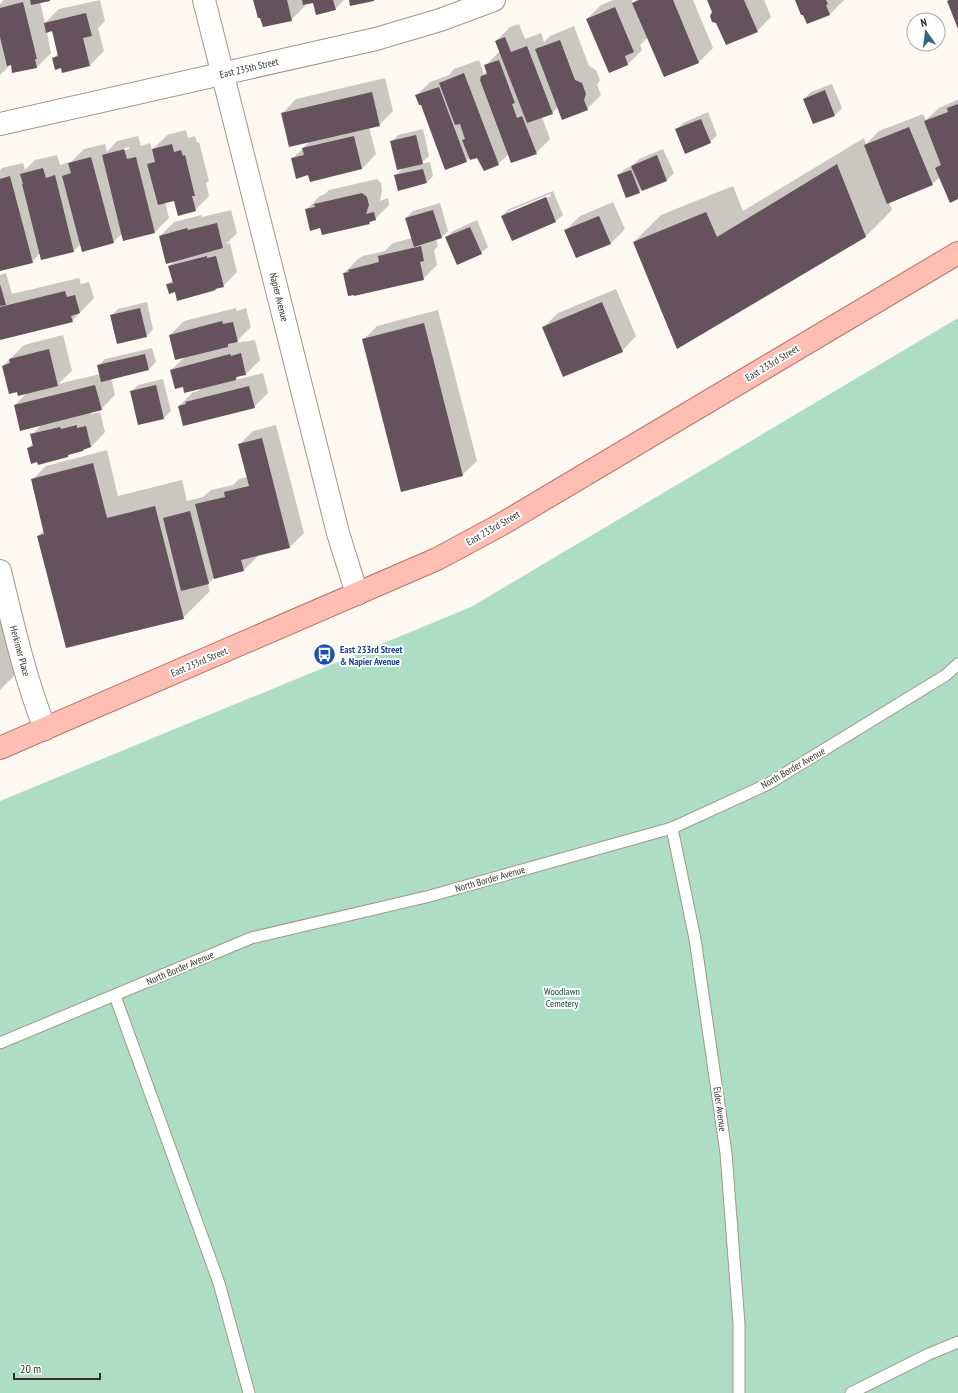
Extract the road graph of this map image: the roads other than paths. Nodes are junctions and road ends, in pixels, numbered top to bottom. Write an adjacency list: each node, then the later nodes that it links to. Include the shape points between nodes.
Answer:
1 (204, 0): 3 (street, Napier Avenue)
2 (494, 0): 3 (street, East 235th Street, via 440,20 376,39)
3 (223, 74): 4 (street, East 235th Street); 7 (street, Napier Avenue, via 338,533)
4 (0, 124)
5 (958, 253): 7 (main road, East 233rd Street, via 476,539)
6 (0, 571): 9 (street, Herkimer Place, via 22,660)
7 (357, 594): 9 (main road, East 233rd Street)
8 (958, 664): 11 (lane, North Border Avenue, via 946,675 768,784)
9 (45, 729): 10 (main road, East 233rd Street)
10 (0, 748)
11 (672, 828): 12 (lane, North Border Avenue, via 430,896 251,938); 16 (lane, Elder Avenue, via 695,939 726,1153 739,1324)
12 (115, 996): 13 (lane, North Border Avenue); 15 (lane, via 219,1283)
13 (0, 1043)
14 (958, 1342): 17 (lane)
15 (249, 1393)
16 (739, 1393)
17 (851, 1393)

